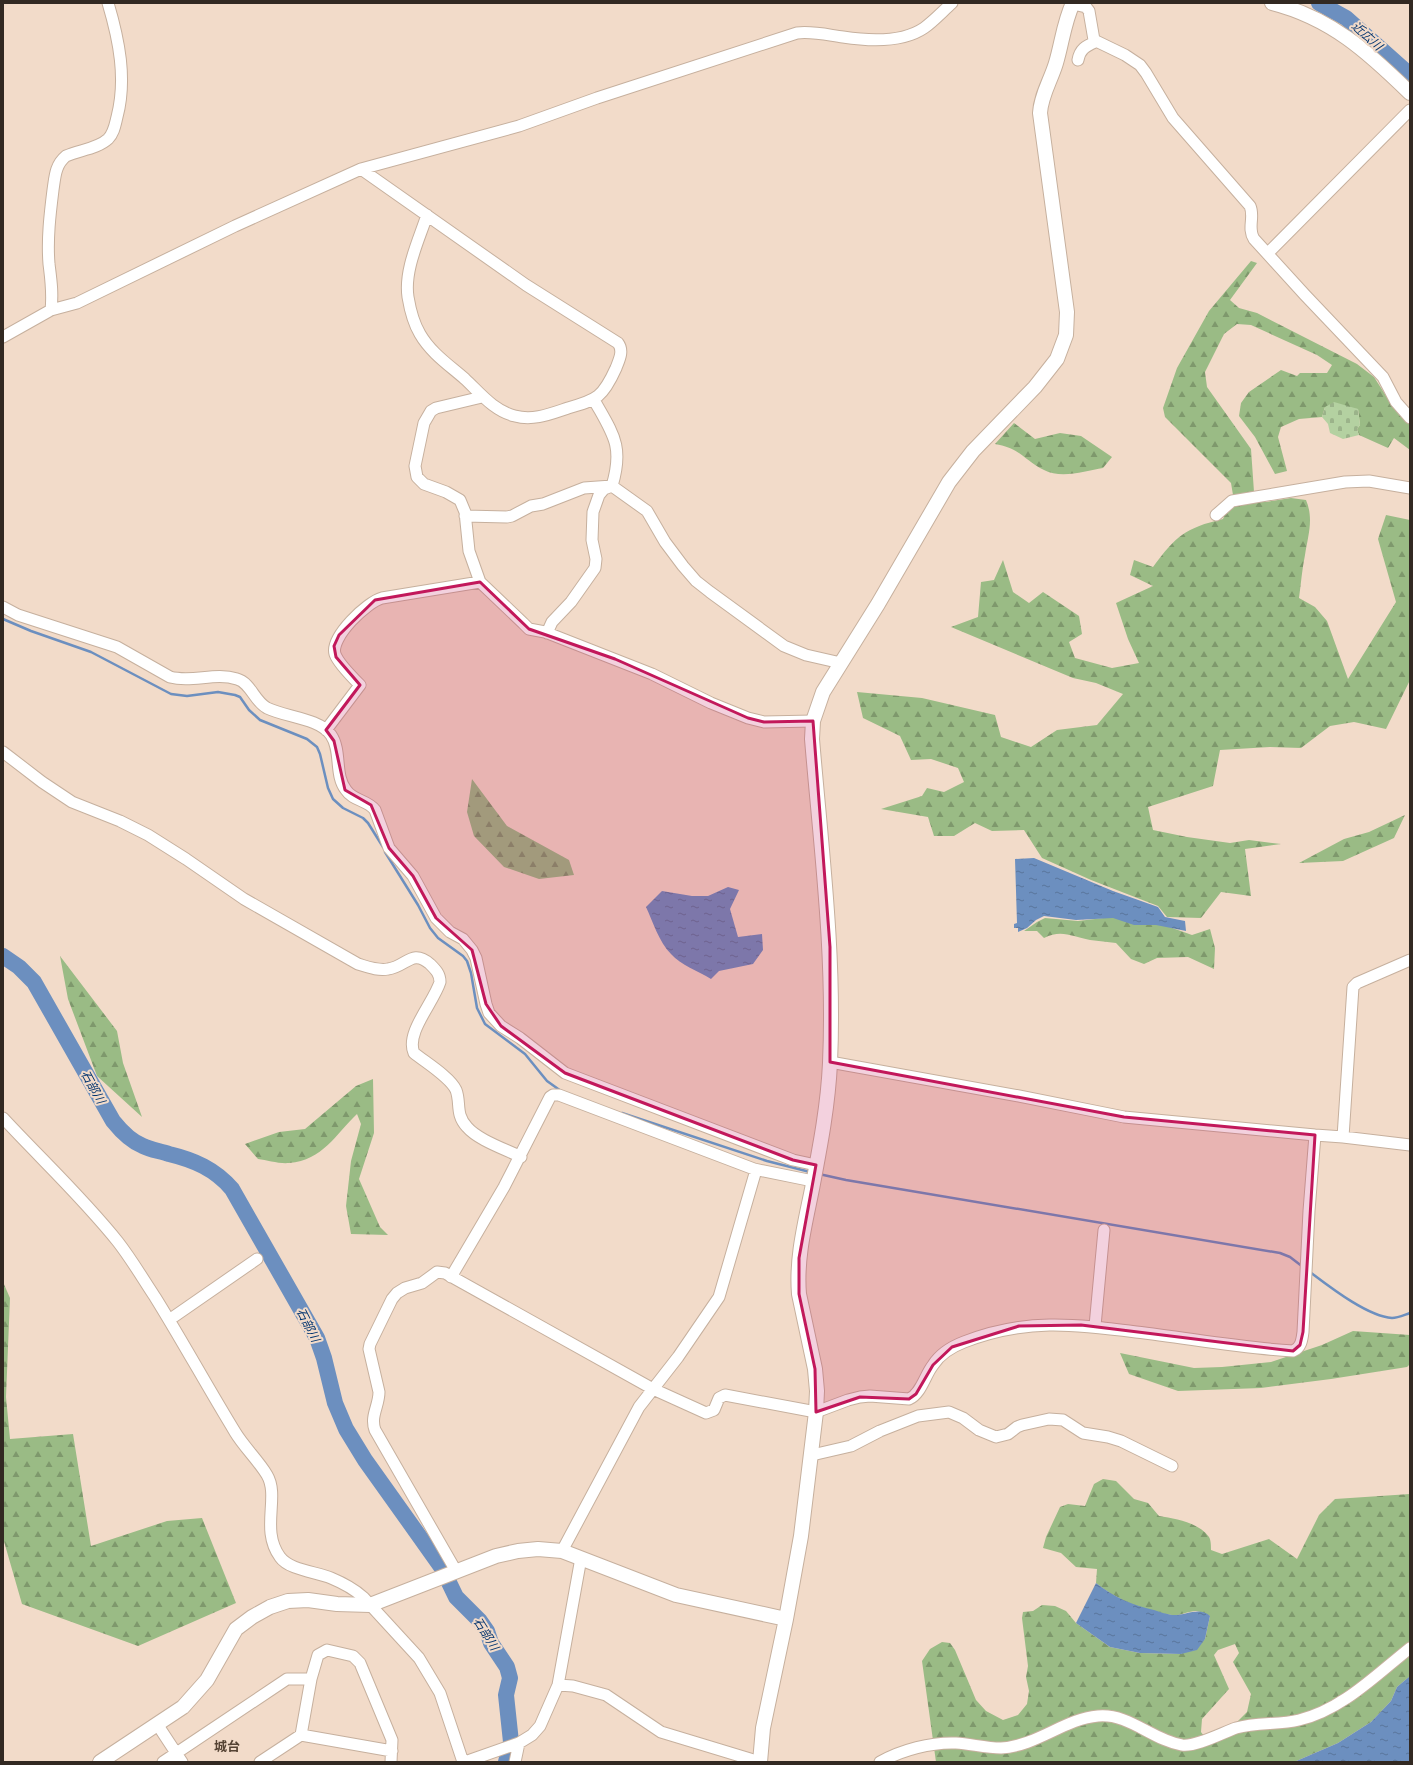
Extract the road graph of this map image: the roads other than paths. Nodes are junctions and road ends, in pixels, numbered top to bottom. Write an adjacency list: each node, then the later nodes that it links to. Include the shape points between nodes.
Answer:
1 (108, 3): 12 (street, via 120,52 120,109 115,129 108,139 66,156 61,160 56,172 49,228 49,264 53,295)
2 (952, 3): 9 (street, via 925,27 909,35 875,40 810,32 797,33 519,126)
3 (1272, 3): 7 (street, via 1307,14 1332,27 1370,54)
4 (1073, 4): 5 (street, via 1086,7 1089,11); 24 (street, via 1064,26 1040,113 1067,312 1066,335 1062,348 1047,374 974,451 949,482)
5 (1095, 42): 6 (street, via 1084,47); 11 (street, via 1125,55 1143,69 1173,118 1250,206 1251,234)
6 (1078, 60)
7 (1410, 93)
8 (1410, 110): 11 (street)
9 (361, 169): 10 (street); 12 (street, via 235,226 77,303)
10 (427, 215): 14 (street, via 409,275 410,307 420,334 433,352); 15 (street, via 526,285 618,343 621,348 620,357 609,382)
11 (1268, 253): 16 (street, via 1383,378 1396,402)
12 (51, 310): 13 (street)
13 (3, 336)
14 (482, 397): 15 (street, via 507,414 532,418); 20 (street, via 431,411 424,423 416,466 416,477 419,481 455,496 460,500)
15 (594, 400): 17 (street, via 616,442 618,464)
16 (1410, 418)
17 (612, 486): 20 (street, via 584,488 531,506 512,516); 23 (street, via 599,495 593,512 595,568 552,622); 24 (street, via 647,511 683,566 710,592 784,646 806,655)
18 (1410, 488): 19 (street, via 1369,481 1345,482 1232,501)
19 (1216, 515)
20 (465, 516): 21 (street, via 469,551)
21 (480, 582): 23 (street, via 529,629); 26 (street, via 382,598 375,600 365,609 339,635 334,646 336,657 360,686)
22 (3, 607): 26 (street, via 18,615 117,647 178,680 217,677 238,679 267,708 313,723)
23 (547, 633): 25 (street, via 652,674 711,703 752,719 764,722)
24 (841, 663): 25 (street, via 823,692)
25 (813, 720): 29 (street, via 812,739 830,947)
26 (326, 730): 35 (street, via 334,741 345,790 375,810 389,848 413,876 436,918 450,932 463,939 472,950 489,1013 501,1026 565,1074 793,1160)
27 (3, 752): 34 (street, via 72,802 148,835 244,899 358,964 370,968 389,969 413,958 426,960 437,970 440,982 415,1030 411,1048 452,1084 460,1116 468,1129)
28 (1410, 960): 32 (street, via 1353,986)
29 (830, 1062): 31 (street, via 1124,1117); 35 (street, via 824,1122)
30 (3, 1118): 41 (street, via 118,1242)
31 (1315, 1136): 32 (street); 42 (street, via 1304,1332 1298,1349 1286,1350)
32 (1343, 1136): 33 (street)
33 (1410, 1145)
34 (521, 1157): 36 (street, via 550,1097 556,1095); 40 (street)
35 (816, 1165): 37 (street)
36 (756, 1170): 37 (street); 43 (street, via 719,1297)
37 (813, 1181): 44 (street, via 800,1247 798,1281 815,1369)
38 (1104, 1230): 42 (street)
39 (258, 1259): 41 (street)
40 (451, 1277): 43 (street); 49 (street, via 436,1272 422,1283 397,1293 372,1338 369,1349 379,1392 372,1421 375,1430)
41 (169, 1320): 50 (street, via 236,1434 271,1483 271,1530 273,1544 280,1558 292,1566 342,1583)
42 (1095, 1326): 44 (street, via 1032,1325 1001,1330 952,1347 942,1354 913,1397 860,1397)
43 (653, 1389): 44 (street, via 706,1413 714,1410 722,1396 728,1394); 47 (street, via 633,1417)
44 (816, 1412): 45 (street)
45 (812, 1454): 46 (street, via 851,1446 918,1416 949,1412 996,1437 1008,1434 1022,1425 1050,1419 1063,1420 1083,1433 1121,1441); 51 (street)
46 (1172, 1466)
47 (562, 1551): 48 (street); 49 (street, via 518,1551)
48 (581, 1558): 51 (street, via 676,1596); 54 (street)
49 (456, 1571): 50 (street)
50 (370, 1605): 55 (street, via 288,1601 252,1617 236,1629 215,1668 197,1693 183,1707); 63 (street, via 426,1669 440,1693)
51 (786, 1619): 65 (street, via 763,1728)
52 (1410, 1648): 66 (street, via 1350,1695 1318,1712 1299,1720 1239,1728 1192,1744 1182,1745 1165,1740 1122,1718 1110,1715 1096,1716 1068,1725 1028,1743 1001,1748 939,1744 896,1755)
53 (311, 1679): 56 (street); 58 (street, via 287,1679); 59 (street, via 318,1655 327,1650 353,1656 360,1663 392,1740)
54 (558, 1685): 57 (street, via 536,1732); 65 (street, via 573,1686 606,1695 661,1732)
55 (157, 1724): 58 (street); 60 (street)
56 (301, 1735): 59 (street); 62 (street)
57 (513, 1745): 63 (street); 64 (street)
58 (179, 1757): 61 (street)
59 (392, 1757)
60 (100, 1762)
61 (163, 1762)
62 (260, 1762)
63 (464, 1762)
64 (515, 1762)
65 (760, 1762)
66 (880, 1762)

